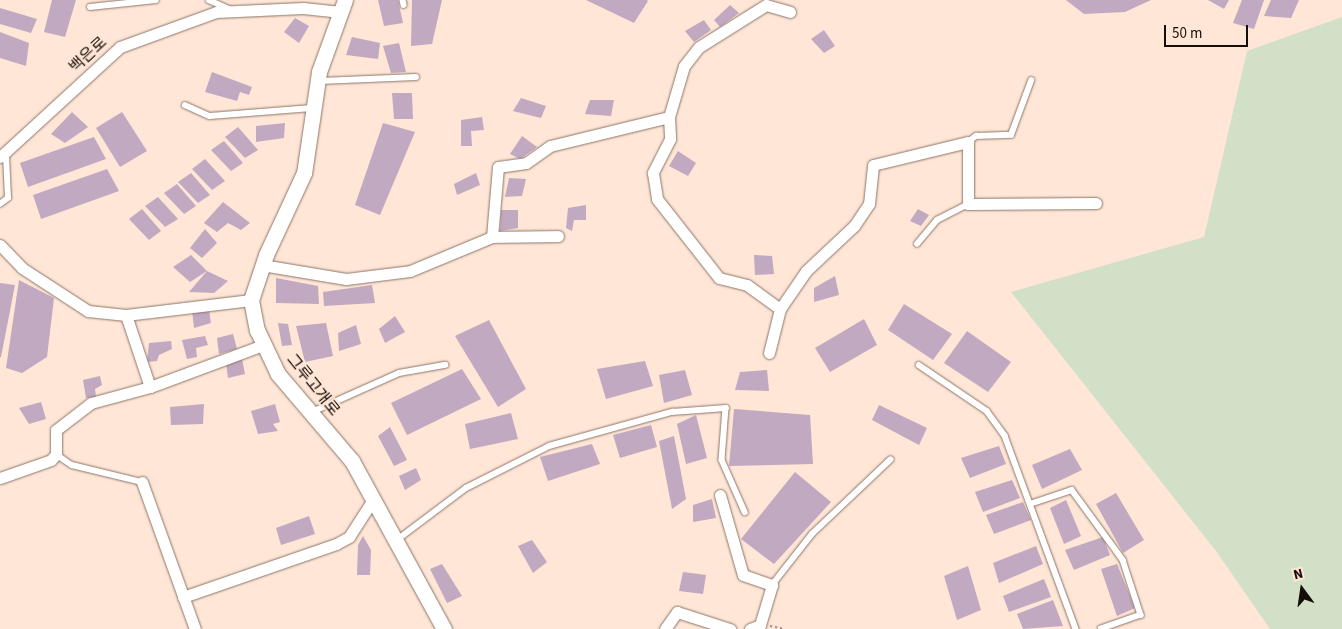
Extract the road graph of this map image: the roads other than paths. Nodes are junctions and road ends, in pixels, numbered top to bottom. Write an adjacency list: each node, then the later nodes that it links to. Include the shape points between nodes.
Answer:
1 (156, 0): 4 (lane)
2 (209, 0): 5 (lane)
3 (342, 6): 5 (street, 백은로); 8 (street)
4 (90, 7)
5 (236, 11): 14 (street, 백은로, via 216,12 120,47)
6 (790, 12): 12 (street, via 766,5 700,47 684,66)
7 (416, 78): 8 (lane)
8 (318, 81): 11 (street)
9 (1032, 81): 13 (lane, via 1011,135 976,136)
10 (186, 105): 11 (lane, via 210,116)
11 (314, 108): 22 (street, via 304,173)
12 (669, 117): 19 (street, via 550,146 526,163 498,167); 24 (street, via 670,139 653,173 657,199 719,278 747,285)
13 (968, 142): 17 (street); 24 (street, via 874,166 869,204 854,226 806,271)
14 (3, 156): 16 (lane, via 8,198)
15 (1096, 203): 17 (street)
16 (0, 204)
17 (968, 204): 20 (lane, via 937,220)
18 (558, 236): 19 (street)
19 (492, 237): 22 (street, via 410,271 346,279)
20 (917, 244)
21 (0, 245): 25 (street, via 22,268 88,311)
22 (262, 264): 23 (street)
23 (251, 300): 25 (street); 26 (street, 그루고개로)
24 (780, 309): 27 (street)
25 (126, 315): 30 (street)
26 (263, 344): 30 (street); 31 (street, 그루고개로, via 278,374)
27 (769, 353)
28 (446, 365): 31 (lane, via 399,374)
29 (919, 365): 38 (lane, via 987,411 1005,436)
30 (150, 387): 32 (street, via 91,404 56,430)
31 (312, 412): 37 (street, 그루고개로, via 352,461)
32 (56, 454): 34 (street); 35 (lane, via 72,465)
33 (890, 460): 41 (lane, via 812,534)
34 (0, 478)
35 (142, 482): 42 (street)
36 (720, 495): 41 (street, via 743,575)
37 (374, 498): 40 (street, 그루고개로); 42 (street, via 348,537 336,544)
38 (1030, 504): 48 (lane); 49 (lane, via 1072,490 1123,560 1141,615)
39 (745, 512): 40 (lane, via 722,460 726,408 672,412 549,446 466,488)
40 (397, 540): 45 (street, 그루고개로)
41 (772, 585): 43 (street)
42 (183, 597): 44 (street)
43 (756, 628)
44 (195, 629)
45 (444, 629)
46 (665, 629): 47 (street, via 677,612)
47 (730, 629)
48 (1076, 629)
49 (1101, 629)

